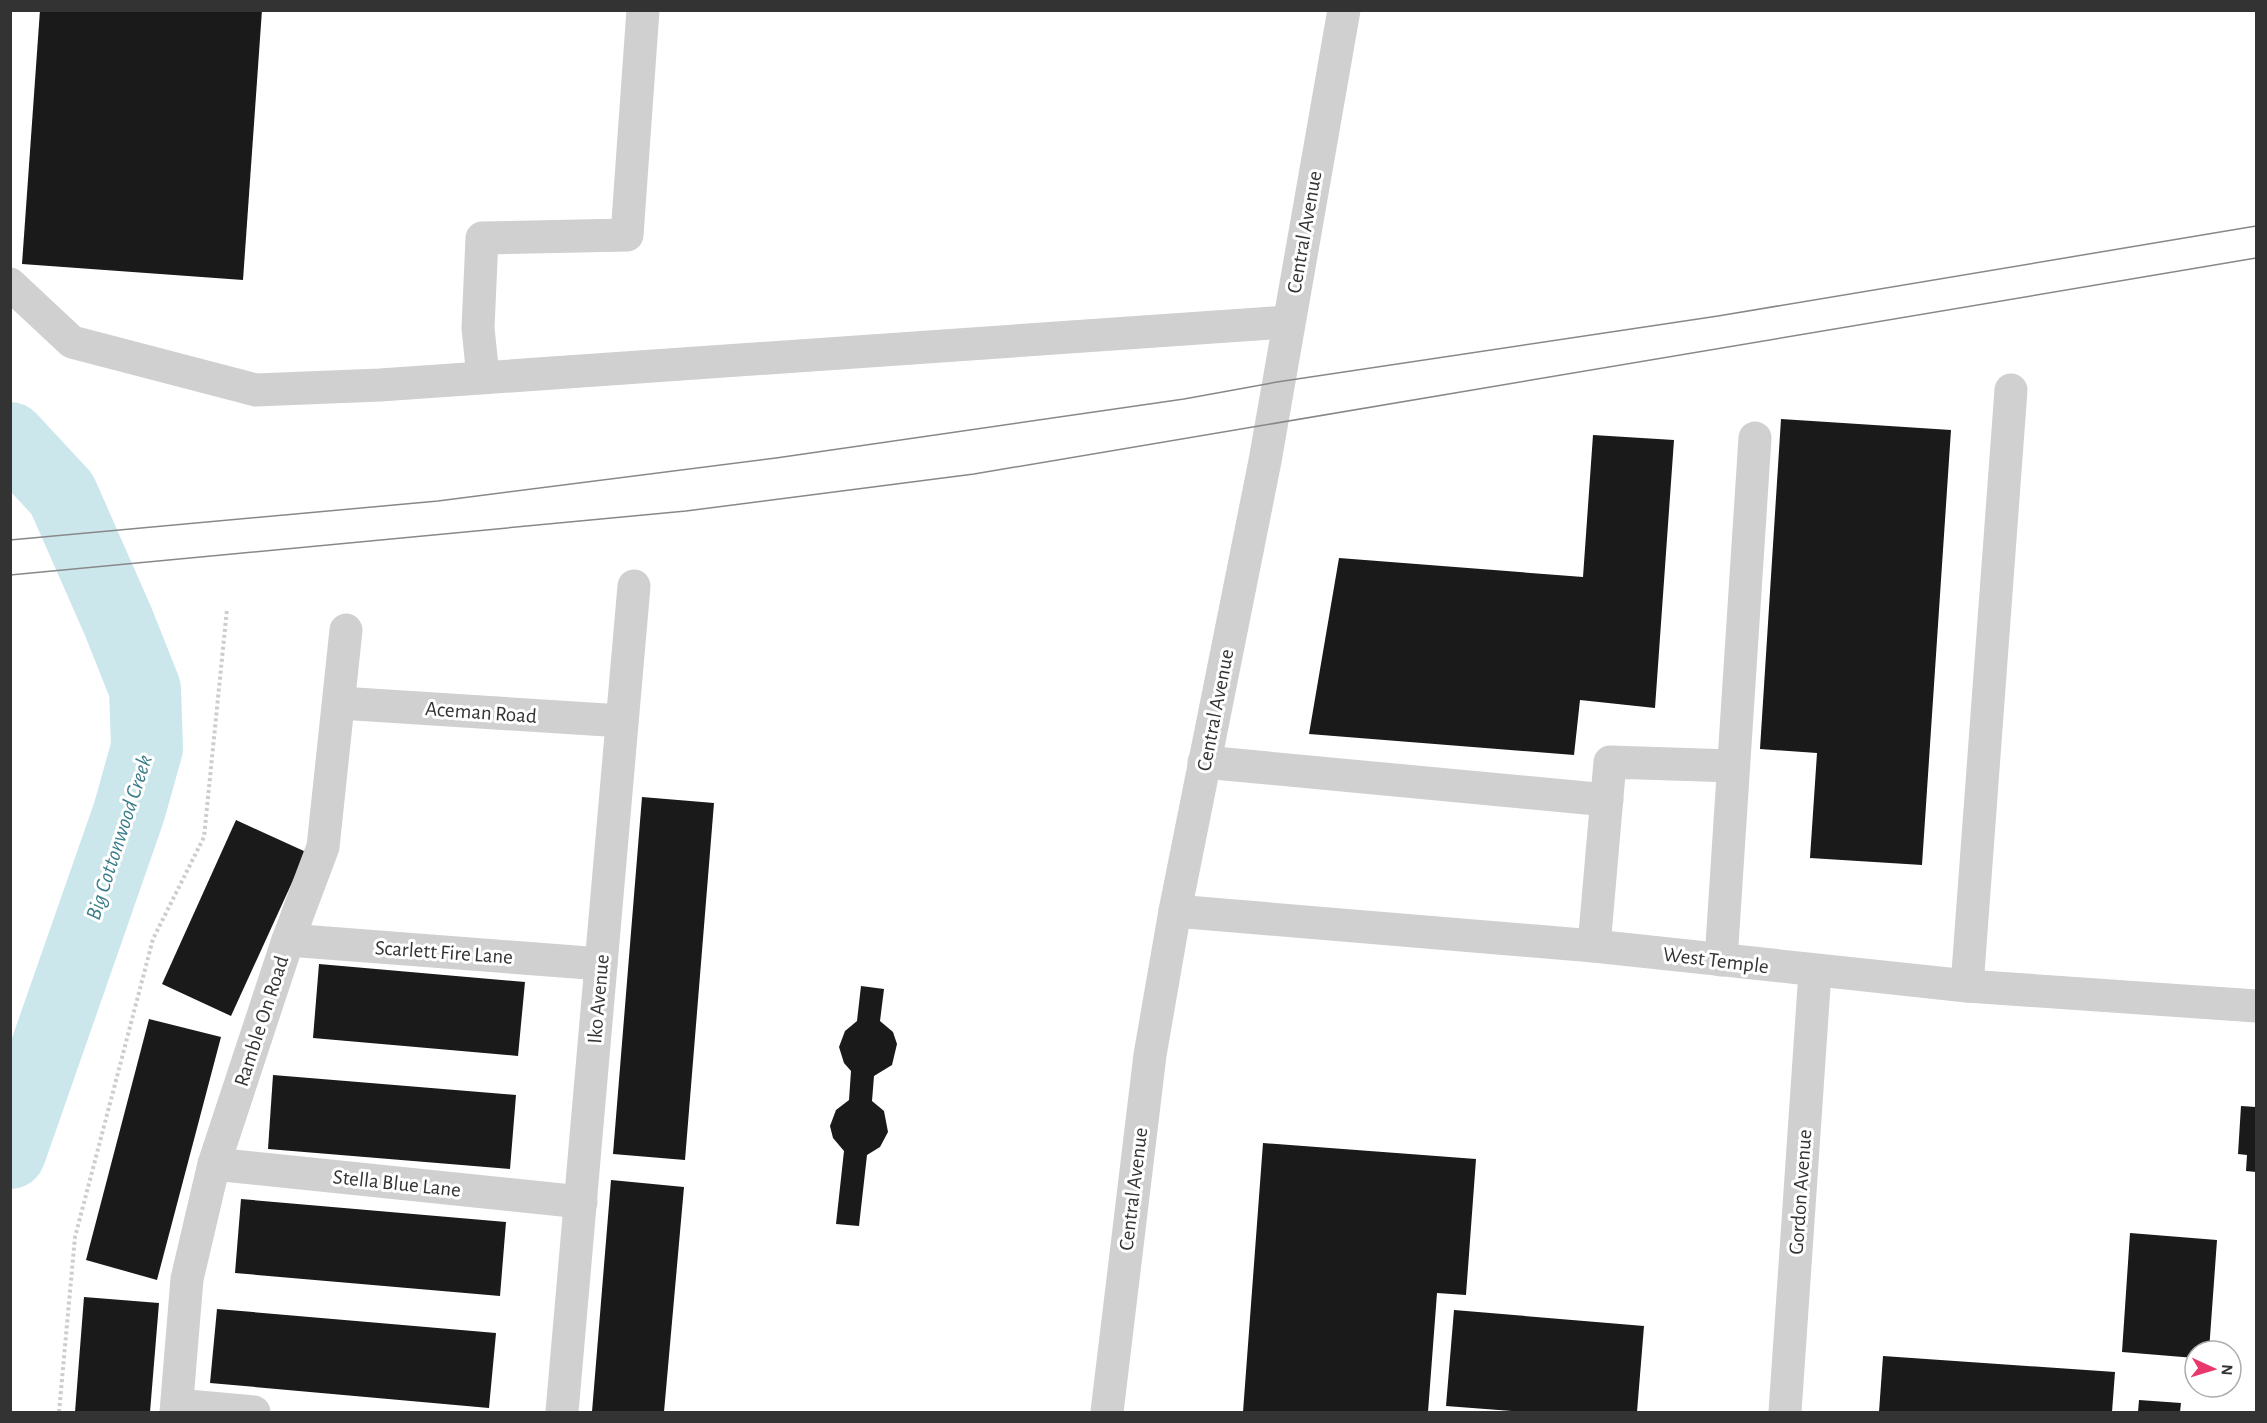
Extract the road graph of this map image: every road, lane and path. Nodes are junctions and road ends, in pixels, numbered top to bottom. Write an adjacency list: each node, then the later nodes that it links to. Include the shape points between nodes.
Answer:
1 (643, 10): 5 (street, via 627,235 482,238 478,328)
2 (1344, 10): 4 (street, Central Avenue)
3 (10, 284): 5 (street, via 72,342 256,390)
4 (1287, 322): 5 (street); 13 (street, Central Avenue, via 1265,461)
5 (483, 378)
6 (2011, 390): 22 (street)
7 (1755, 438): 14 (street)
8 (634, 586): 12 (street, Iko Avenue)
9 (227, 609): 27 (path, via 204,837 153,939 75,1237)
10 (346, 630): 11 (street, Ramble On Road)
11 (340, 703): 12 (street, Aceman Road); 17 (street, Ramble On Road, via 323,847)
12 (622, 721): 20 (street, Iko Avenue)
13 (1204, 762): 15 (street); 16 (street, Central Avenue)
14 (1733, 766): 15 (street, via 1610,762); 19 (street)
15 (1607, 800): 18 (street)
16 (1175, 911): 18 (street, West Temple); 30 (street, Central Avenue, via 1150,1055)
17 (288, 940): 20 (street, Scarlett Fire Lane); 24 (street, Ramble On Road)
18 (1594, 946): 19 (street, West Temple)
19 (1721, 960): 21 (street, West Temple)
20 (601, 964): 25 (street, Iko Avenue)
21 (1815, 972): 22 (street, West Temple); 31 (street, Gordon Avenue)
22 (1967, 986): 23 (street, West Temple)
23 (2256, 1006)
24 (214, 1164): 25 (street, Stella Blue Lane); 26 (street, Ramble On Road, via 187,1279)
25 (580, 1202): 29 (street, Iko Avenue)
26 (176, 1409): 28 (street)
27 (59, 1413)
28 (254, 1413)
29 (562, 1413)
30 (1107, 1413)
31 (1785, 1413)

